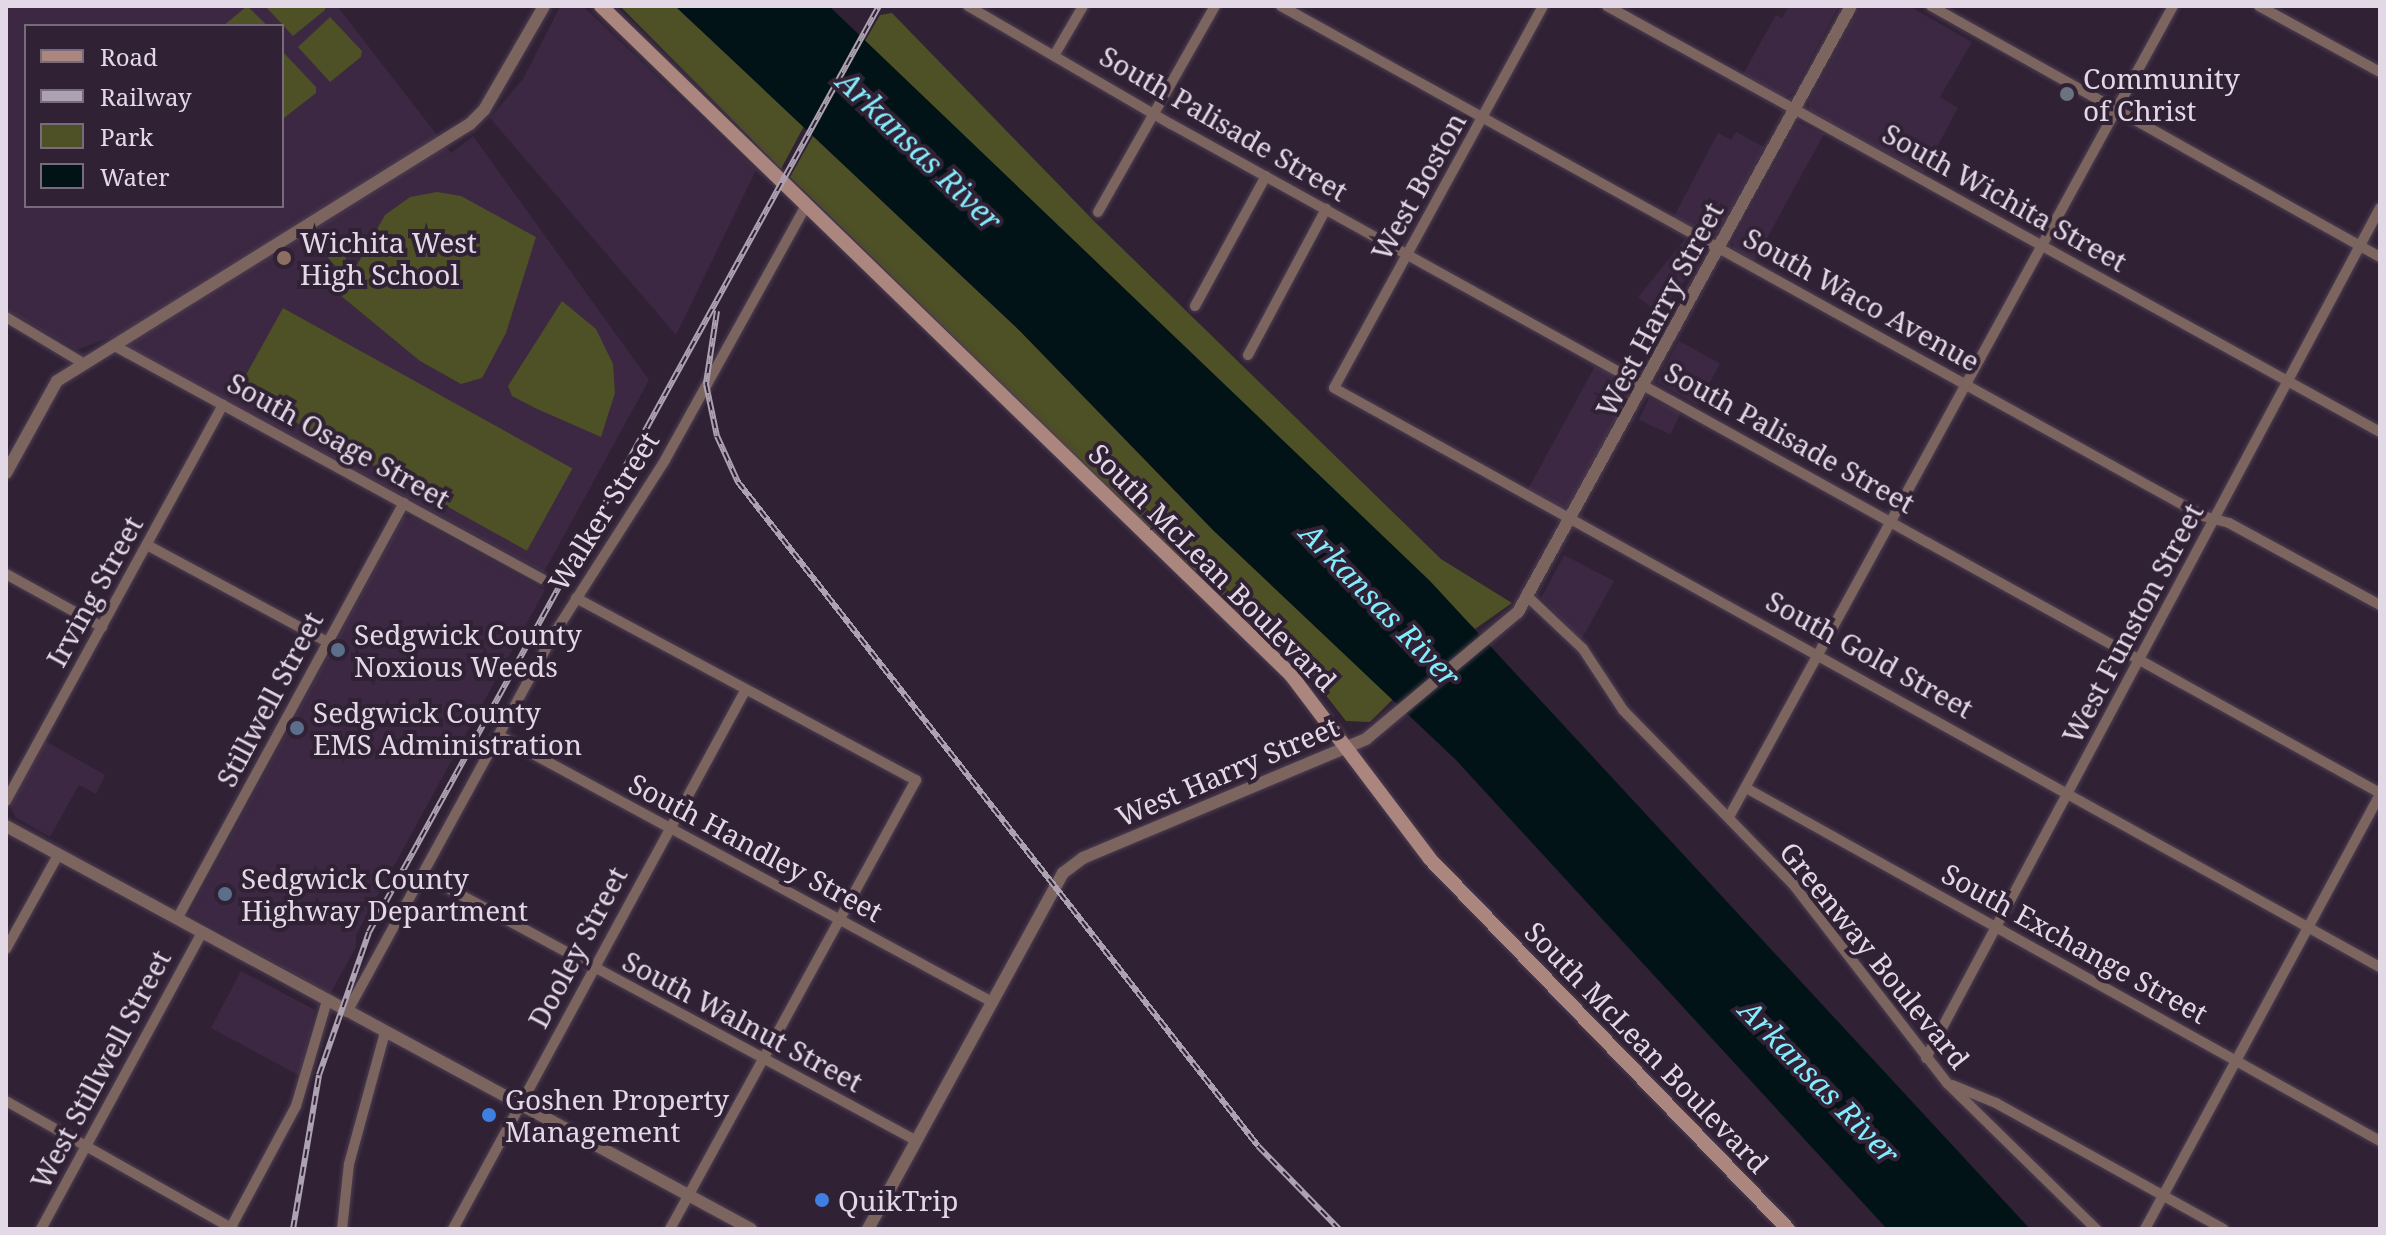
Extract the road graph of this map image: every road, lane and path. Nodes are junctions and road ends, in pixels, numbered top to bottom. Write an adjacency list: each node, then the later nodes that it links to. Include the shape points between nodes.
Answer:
1 (544, 6): 31 (street, via 484,110 470,124)
2 (601, 6): 20 (main road, South McLean Boulevard)
3 (968, 6): 13 (street, South Palisade Street)
4 (1083, 6): 13 (street)
5 (1215, 6): 17 (street)
6 (1281, 6): 18 (street, South Waco Avenue)
7 (1543, 6): 18 (street, West Boston)
8 (1607, 6): 15 (street, South Wichita Street)
9 (1851, 6): 15 (street, West Harry Street)
10 (1931, 6): 16 (street)
11 (2173, 6): 16 (street)
12 (2259, 6): 14 (street)
13 (1055, 54): 17 (street, South Palisade Street)
14 (2380, 72)
15 (1795, 109): 24 (street, South Wichita Street); 26 (street, West Harry Street)
16 (2117, 109): 24 (street); 25 (street)
17 (1155, 113): 19 (street, South Palisade Street); 23 (street)
18 (1483, 117): 26 (street, South Waco Avenue); 27 (street, West Boston)
19 (1266, 176): 22 (street, South Palisade Street); 29 (street)
20 (807, 204): 49 (street, Walker Street, via 665,460); 57 (main road, South McLean Boulevard, via 1291,675)
21 (2380, 208): 25 (street, West Funston Street)
22 (1326, 209): 27 (street, South Palisade Street); 32 (street)
23 (1098, 212)
24 (2043, 246): 34 (street, South Wichita Street); 36 (street)
25 (2360, 246): 28 (street); 34 (street, West Funston Street)
26 (1720, 247): 35 (street, West Harry Street); 36 (street, South Waco Avenue)
27 (1408, 254): 35 (street, South Palisade Street); 37 (street, West Boston)
28 (2380, 257)
29 (1195, 306)
30 (6, 317): 33 (street)
31 (113, 345): 33 (street); 38 (street, South Osage Street)
32 (1248, 355)
33 (83, 363): 40 (street, via 57,381)
34 (2288, 381): 39 (street, South Wichita Street); 42 (street, West Funston Street)
35 (1646, 385): 43 (street, West Harry Street); 44 (street, South Palisade Street)
36 (1967, 386): 42 (street, South Waco Avenue); 44 (street)
37 (1334, 388): 43 (street, South Gold Street)
38 (223, 404): 41 (street, South Osage Street); 45 (street, Irving Street)
39 (2380, 432)
40 (6, 473)
41 (404, 503): 47 (street, South Osage Street); 52 (street, Stillwell Street)
42 (2214, 518): 50 (street, South Waco Avenue); 54 (street, West Funston Street)
43 (1573, 520): 48 (street, West Harry Street); 53 (street, South Gold Street)
44 (1892, 520): 53 (street); 54 (street, South Palisade Street)
45 (147, 545): 51 (street, Irving Street); 52 (street)
46 (6, 574): 51 (street)
47 (542, 579)
48 (1528, 597): 57 (street, West Harry Street, via 1518,612 1387,723); 62 (street, Greenway Boulevard, via 1583,649 1623,710)
49 (576, 598): 55 (street); 56 (street, Walker Street)
50 (2380, 605)
51 (102, 627): 61 (street, Irving Street)
52 (327, 642): 67 (street, Stillwell Street)
53 (1818, 653): 58 (street); 59 (street, South Gold Street)
54 (2139, 658): 59 (street, West Funston Street); 60 (street, South Palisade Street)
55 (746, 689): 64 (street, Dooley Street); 68 (street, via 916,780)
56 (498, 735): 64 (street, South Handley Street); 66 (street, Walker Street)
57 (1347, 746): 76 (street, West Harry Street, via 1083,858 1055,885); 97 (main road, South McLean Boulevard, via 1430,859)
58 (1746, 788): 62 (street); 70 (street, South Exchange Street)
59 (2070, 794): 69 (street, South Gold Street); 70 (street, West Funston Street)
60 (2380, 794): 69 (street)
61 (6, 801)
62 (1729, 817): 79 (street, Greenway Boulevard, via 1792,883)
63 (6, 826): 65 (street)
64 (670, 828): 68 (street, South Handley Street); 73 (street, Dooley Street)
65 (58, 855): 67 (street); 72 (street)
66 (422, 874): 73 (street, South Walnut Street); 77 (street, Walker Street)
67 (177, 919): 71 (street)
68 (840, 920): 76 (street, South Handley Street); 80 (street)
69 (2308, 927): 74 (street, South Gold Street); 81 (street)
70 (1998, 929): 79 (street, West Funston Street); 81 (street, South Exchange Street)
71 (202, 933): 75 (street); 87 (street, West Stillwell Street)
72 (6, 949)
73 (593, 967): 80 (street, South Walnut Street); 84 (street, Dooley Street)
74 (2380, 967)
75 (327, 1001): 77 (street); 90 (street, via 296,1106)
76 (992, 1002): 85 (street, West Harry Street)
77 (347, 1012): 78 (street)
78 (385, 1032): 84 (street); 92 (street, via 349,1164)
79 (1926, 1058): 82 (street, Greenway Boulevard)
80 (764, 1059): 85 (street, South Walnut Street); 88 (street)
81 (2236, 1060): 86 (street, South Exchange Street); 89 (street)
82 (1947, 1083): 89 (street, via 1996,1103); 98 (street, Greenway Boulevard)
83 (6, 1101): 87 (street)
84 (520, 1105): 88 (street); 93 (street, Dooley Street)
85 (915, 1140): 96 (street, West Harry Street)
86 (2380, 1141)
87 (86, 1145): 90 (street); 91 (street, West Stillwell Street)
88 (688, 1195): 94 (street); 95 (street)
89 (2163, 1196): 99 (street); 100 (street)
90 (231, 1228)
91 (41, 1229)
92 (342, 1229)
93 (453, 1229)
94 (670, 1229)
95 (751, 1229)
96 (868, 1229)
97 (1788, 1229)
98 (2096, 1229)
99 (2145, 1229)
100 (2223, 1229)

